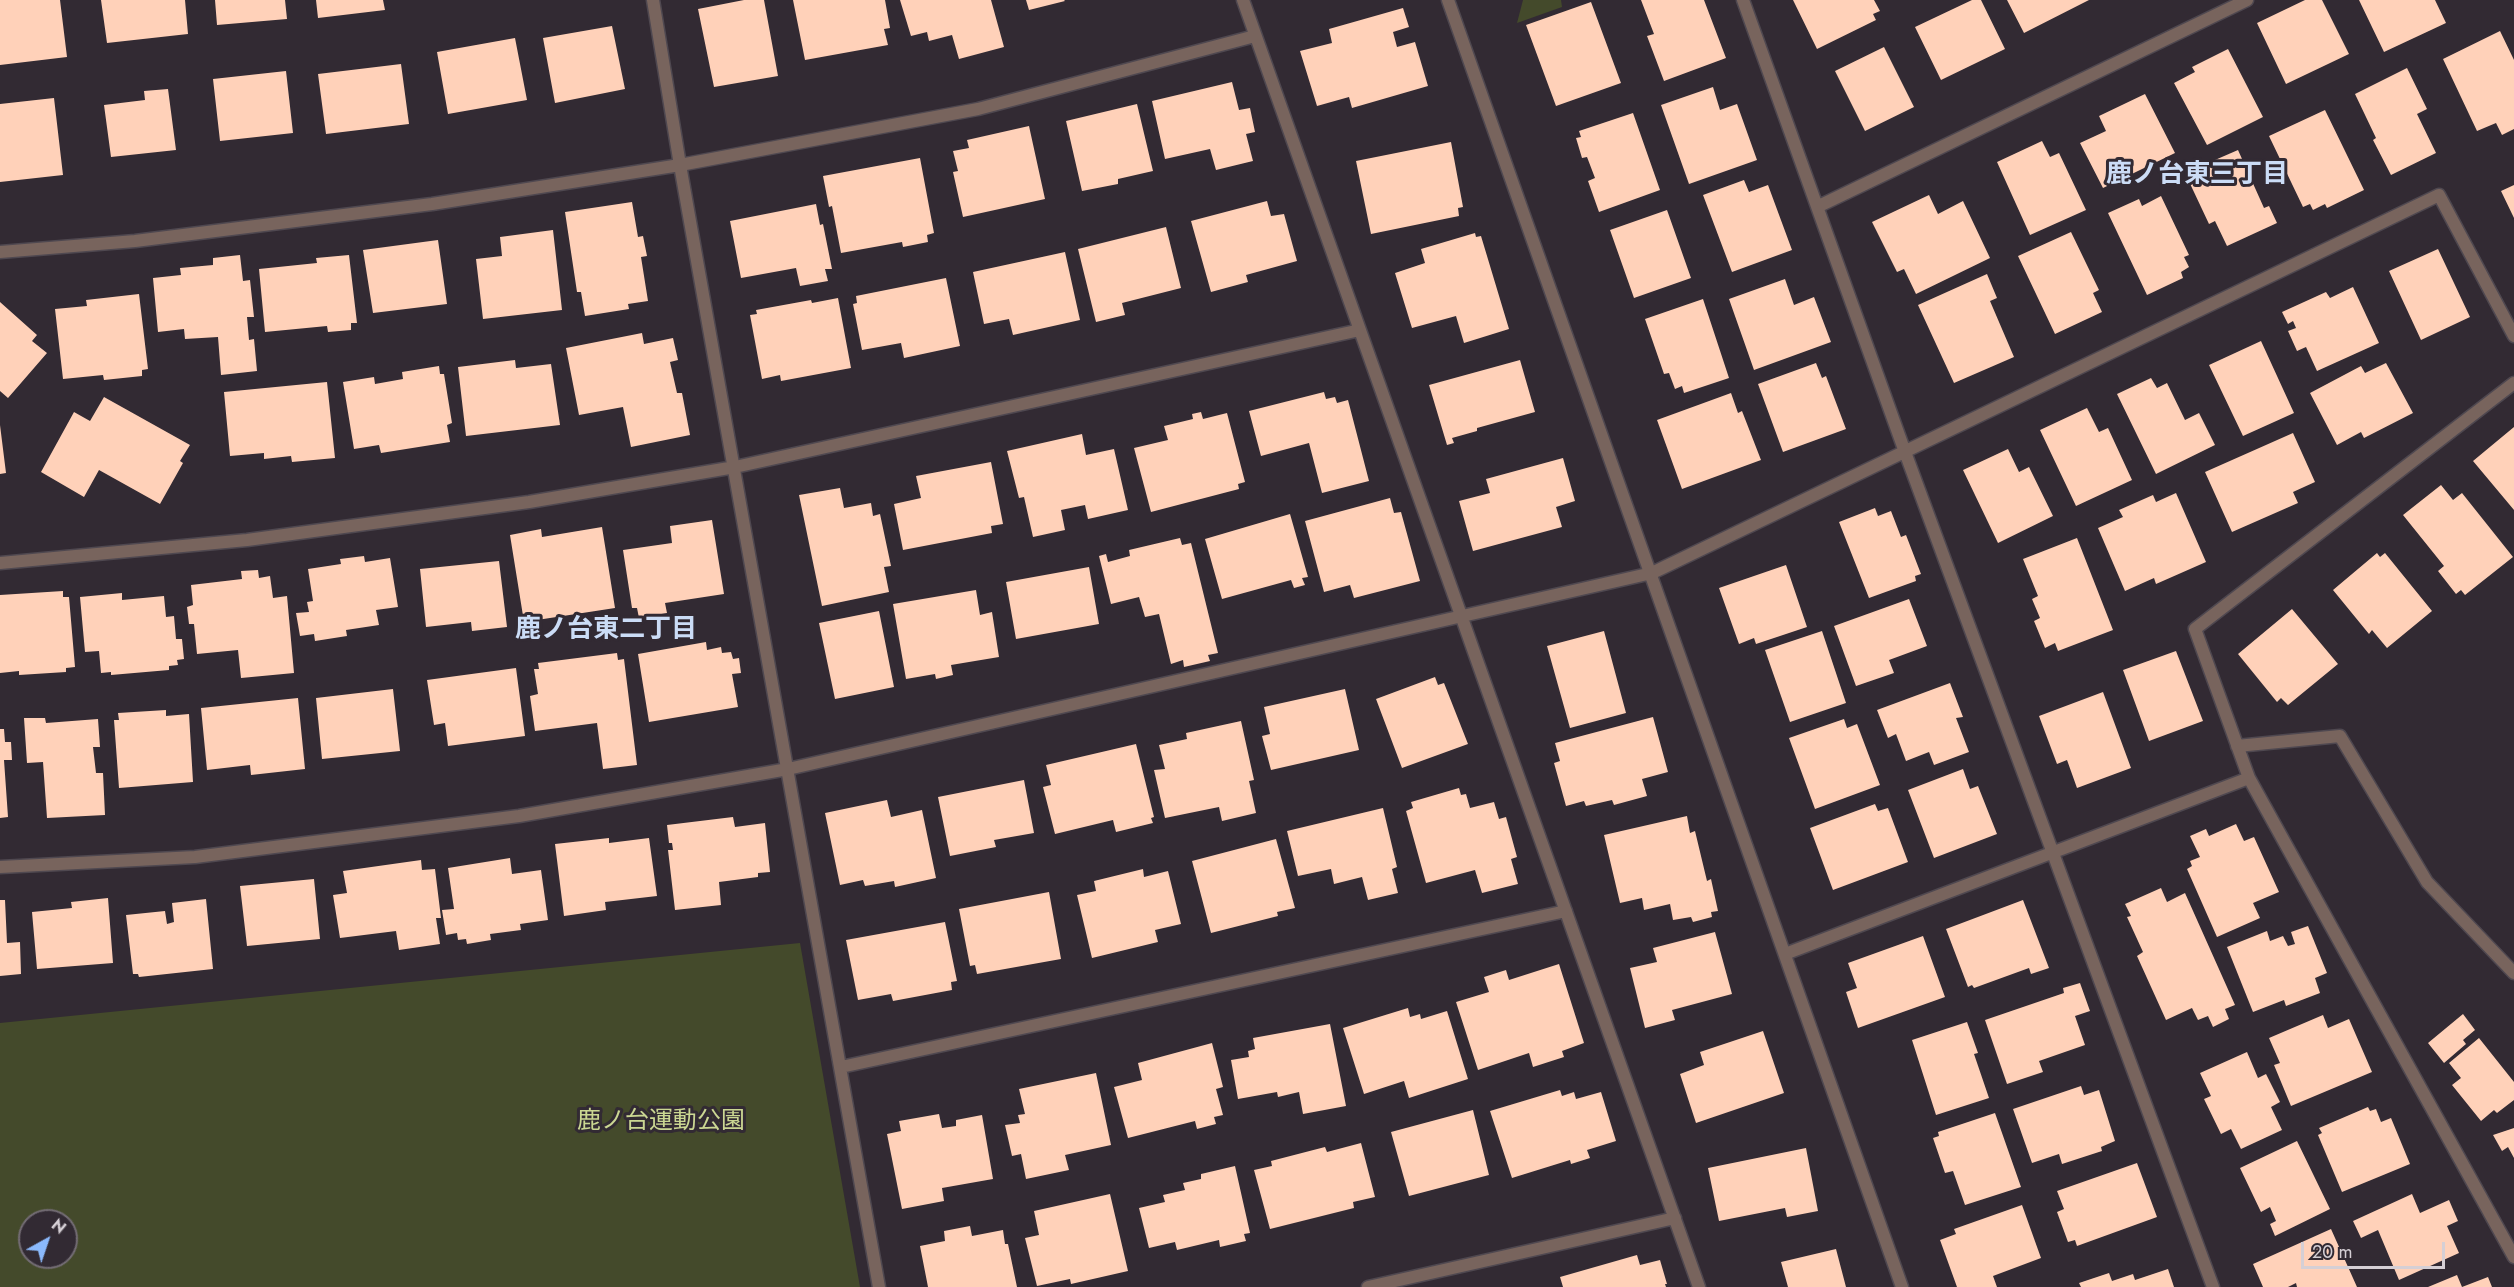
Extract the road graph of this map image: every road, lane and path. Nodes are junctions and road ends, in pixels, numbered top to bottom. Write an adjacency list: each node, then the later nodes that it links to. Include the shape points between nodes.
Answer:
1 (653, 0): 7 (street)
2 (1243, 0): 6 (street)
3 (1448, 0): 16 (street)
4 (1743, 0): 8 (street)
5 (2247, 0): 8 (street)
6 (1255, 36): 7 (street, via 978,109); 10 (street)
7 (680, 165): 9 (street, via 432,204 135,241); 14 (street)
8 (1819, 206): 13 (street)
9 (0, 252)
10 (1360, 330): 14 (street); 17 (street)
11 (2514, 336): 13 (street, via 2439,195)
12 (2514, 382): 18 (street, via 2195,629)
13 (1905, 452): 16 (street); 21 (street)
14 (735, 467): 15 (street, via 530,502 247,540); 19 (street)
15 (0, 563)
16 (1652, 573): 17 (street); 24 (street)
17 (1461, 617): 19 (street); 23 (street)
18 (2237, 746): 20 (street); 25 (street, via 2340,736 2427,882)
19 (788, 769): 22 (street, via 484,821 195,857); 26 (street)
20 (2249, 778): 21 (street); 28 (street)
21 (2054, 852): 24 (street); 33 (street)
22 (0, 867)
23 (1566, 911): 26 (street); 27 (street)
24 (1785, 954): 32 (street)
25 (2514, 973)
26 (841, 1067): 29 (street)
27 (1675, 1218): 30 (street); 31 (street)
28 (2514, 1257)
29 (879, 1287)
30 (1368, 1287)
31 (1700, 1287)
32 (1902, 1287)
33 (2213, 1287)

